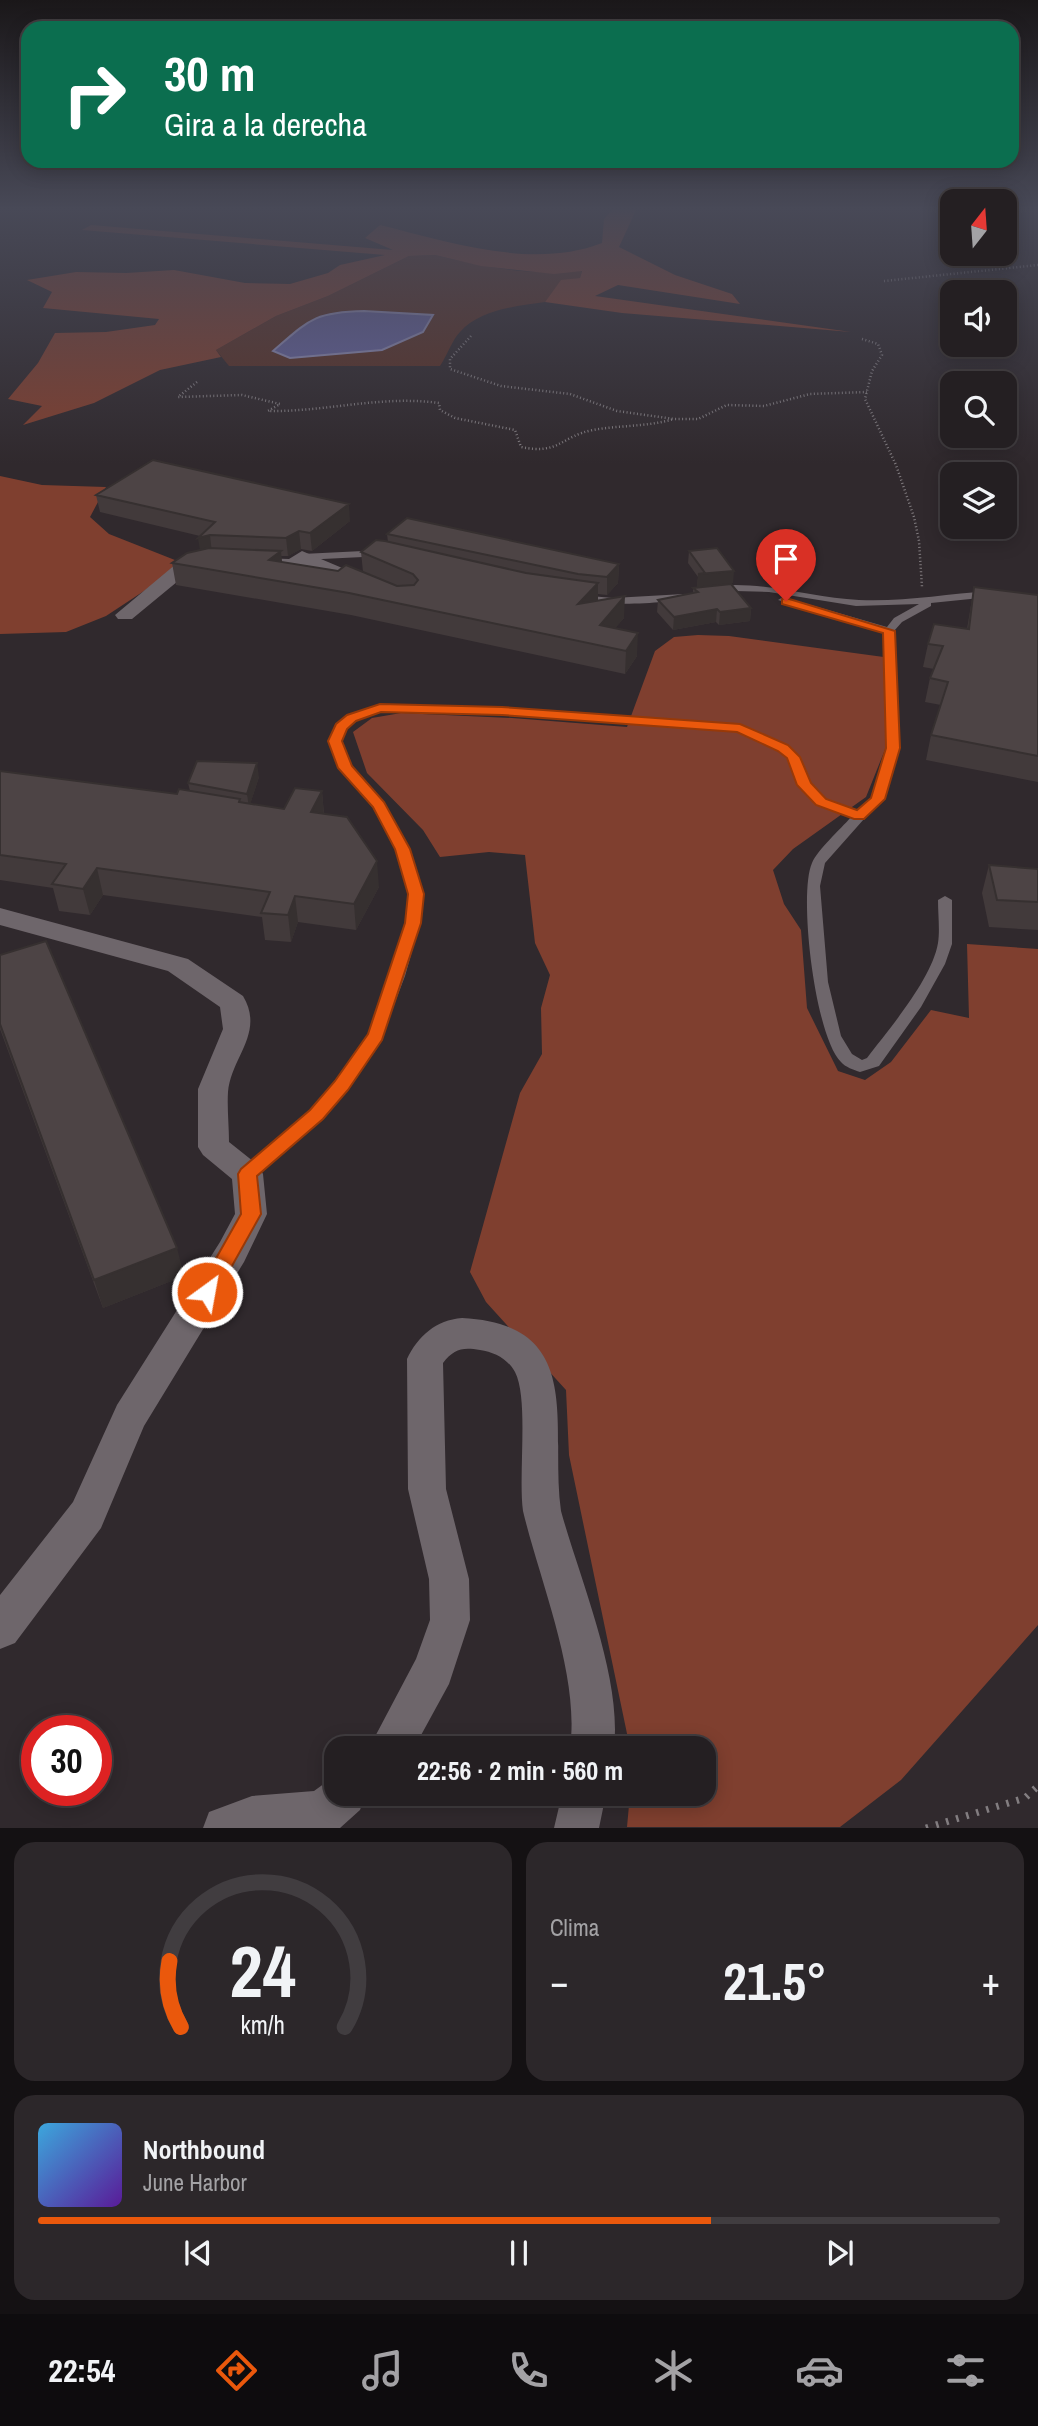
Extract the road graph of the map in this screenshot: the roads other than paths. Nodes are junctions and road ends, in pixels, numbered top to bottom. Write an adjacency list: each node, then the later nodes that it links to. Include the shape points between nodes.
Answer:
1 (302, 557): 2 (lane); 4 (street, via 294,565); 6 (street)
2 (387, 557)
3 (222, 562): 10 (street, via 183,568)
4 (243, 563)
5 (760, 590): 8 (lane, via 724,589 613,601); 9 (lane, via 852,603); 11 (lane)
6 (383, 592)
7 (999, 593): 9 (lane)
8 (566, 596)
9 (934, 601): 11 (lane, via 898,620)
10 (125, 615)
11 (889, 631): 12 (lane, via 893,748 878,799)
12 (859, 816): 13 (lane, via 818,862 813,886 821,982 834,1036 846,1058 860,1066 873,1062 938,964 945,944); 15 (lane, via 821,802 804,785 793,757 740,729 502,711 380,708 351,718 335,741 345,768 379,806 403,849 416,894 413,923 376,1035 316,1114)
13 (944, 900)
14 (0, 916): 15 (street, via 178,965 233,1003 237,1029 213,1088 214,1147)
15 (247, 1174): 16 (street, via 251,1214 232,1252 130,1417 86,1515)
16 (0, 1628)
17 (398, 1736): 18 (street, via 434,1669 450,1620 449,1579 427,1489 425,1359 442,1337 463,1333 491,1336 516,1349 533,1367 542,1401 537,1460 541,1509 584,1654)
18 (594, 1736)
19 (331, 1806): 21 (street, via 323,1813 252,1818)
20 (581, 1806): 22 (street)
21 (225, 1828)
22 (576, 1828)

